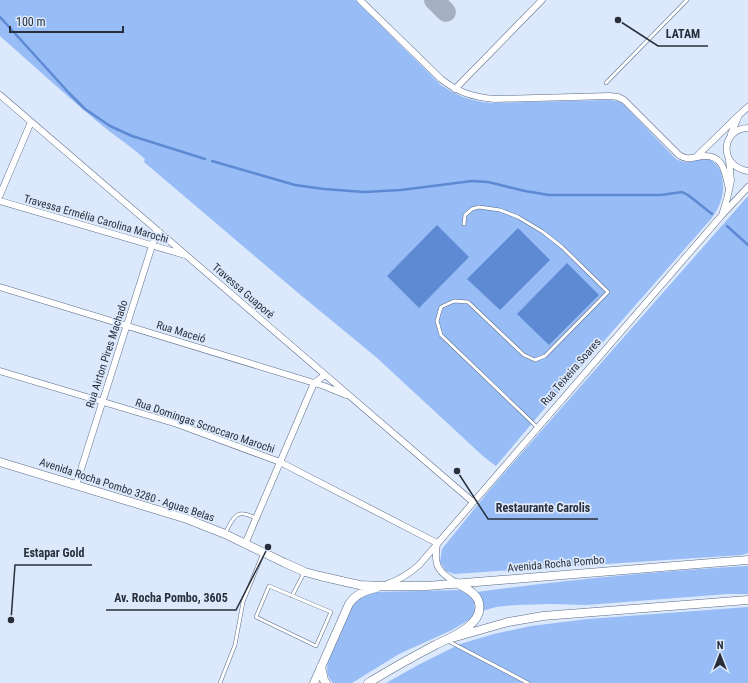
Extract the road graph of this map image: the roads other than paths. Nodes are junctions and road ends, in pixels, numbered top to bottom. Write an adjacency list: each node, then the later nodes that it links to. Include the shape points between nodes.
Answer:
1 (360, 0): 5 (street, via 441,79)
2 (542, 0): 5 (street)
3 (687, 0): 4 (lane)
4 (606, 83)
5 (455, 89): 12 (street, via 482,98 495,99 618,97 679,155 691,159)
6 (0, 96): 9 (street, Travessa Guaporé)
7 (748, 107): 8 (street)
8 (740, 115): 11 (street); 12 (street)
9 (31, 122): 17 (street); 21 (street, Travessa Guaporé)
10 (748, 128): 11 (street, via 732,134)
11 (728, 140): 13 (street, Rua Teixeira Soares)
12 (696, 157): 16 (street, via 708,155 720,162 725,170)
13 (729, 159): 14 (street, via 739,169); 16 (street, Rua Teixeira Soares)
14 (748, 171)
15 (748, 187): 19 (street, Rua Teixeira Soares)
16 (729, 190): 19 (street, Rua Teixeira Soares)
17 (0, 195)
18 (0, 201): 22 (street, Travessa Ermélia Carolina Marochi)
19 (722, 216): 32 (street, Rua Teixeira Soares)
20 (464, 224): 32 (lane, via 465,215 479,206 518,217 562,247 608,292 545,356 535,360 524,355 468,302 454,301 441,307 437,321 441,335)
21 (156, 230): 22 (street, Rua Airton Pires Machado); 23 (street, Travessa Guaporé)
22 (152, 246): 23 (street, Travessa Ermélia Carolina Marochi); 25 (street, Rua Airton Pires Machado)
23 (186, 256): 27 (street, Travessa Guaporé)
24 (0, 287): 25 (street, Rua Maceió)
25 (126, 326): 28 (street, Rua Maceió); 31 (street, Rua Airton Pires Machado)
26 (0, 371): 31 (street, Rua Domingas Scroccaro Marochi)
27 (327, 376): 28 (street); 29 (street, via 328,382); 30 (street, Travessa Guaporé)
28 (314, 383): 29 (street, Rua Maceió); 34 (street)
29 (324, 386): 30 (street, Rua Maceió)
30 (355, 400): 36 (street, Travessa Guaporé)
31 (102, 402): 34 (street, Rua Domingas Scroccaro Marochi, via 177,424); 35 (street, Rua Airton Pires Machado)
32 (538, 428): 36 (street, Rua Teixeira Soares)
33 (0, 462): 35 (main road, Avenida Rocha Pombo 3280 - Aguas Belas)
34 (280, 462): 37 (street); 39 (street, Rua Domingas Scroccaro Marochi)
35 (76, 485): 38 (main road, Avenida Rocha Pombo 3280 - Aguas Belas, via 167,512)
36 (473, 502): 39 (street, Rua Teixeira Soares)
37 (256, 518): 38 (lane, via 240,514 235,517); 40 (street)
38 (225, 534): 40 (main road, Avenida Rocha Pombo 3280 - Aguas Belas)
39 (437, 543): 44 (street, via 435,554 440,570); 45 (street, Rua Teixeira Soares, via 412,571)
40 (245, 544): 41 (main road, Avenida Rocha Pombo 3280 - Aguas Belas)
41 (263, 553): 43 (main road, Avenida Rocha Pombo 3280 - Aguas Belas); 50 (lane, via 243,602 235,646)
42 (748, 559): 44 (main road, Avenida Rocha Pombo)
43 (305, 572): 45 (main road, Avenida Rocha Pombo 3280 - Aguas Belas, via 346,582); 46 (lane)
44 (457, 583): 45 (main road, Avenida Rocha Pombo); 48 (main road, via 474,594 479,608 473,622)
45 (381, 586): 49 (main road, Rua Teixeira Soares, via 363,591 352,599)
46 (292, 596): 46 (lane, via 331,612 316,646 256,617 269,586)
47 (748, 600): 48 (main road, via 536,617 508,622)
48 (449, 639): 53 (main road, via 393,667); 54 (lane)
49 (321, 667): 51 (main road, Rua Teixeira Soares); 52 (main road)
50 (220, 683)
51 (314, 683)
52 (326, 683)
53 (368, 683)
54 (528, 683)

